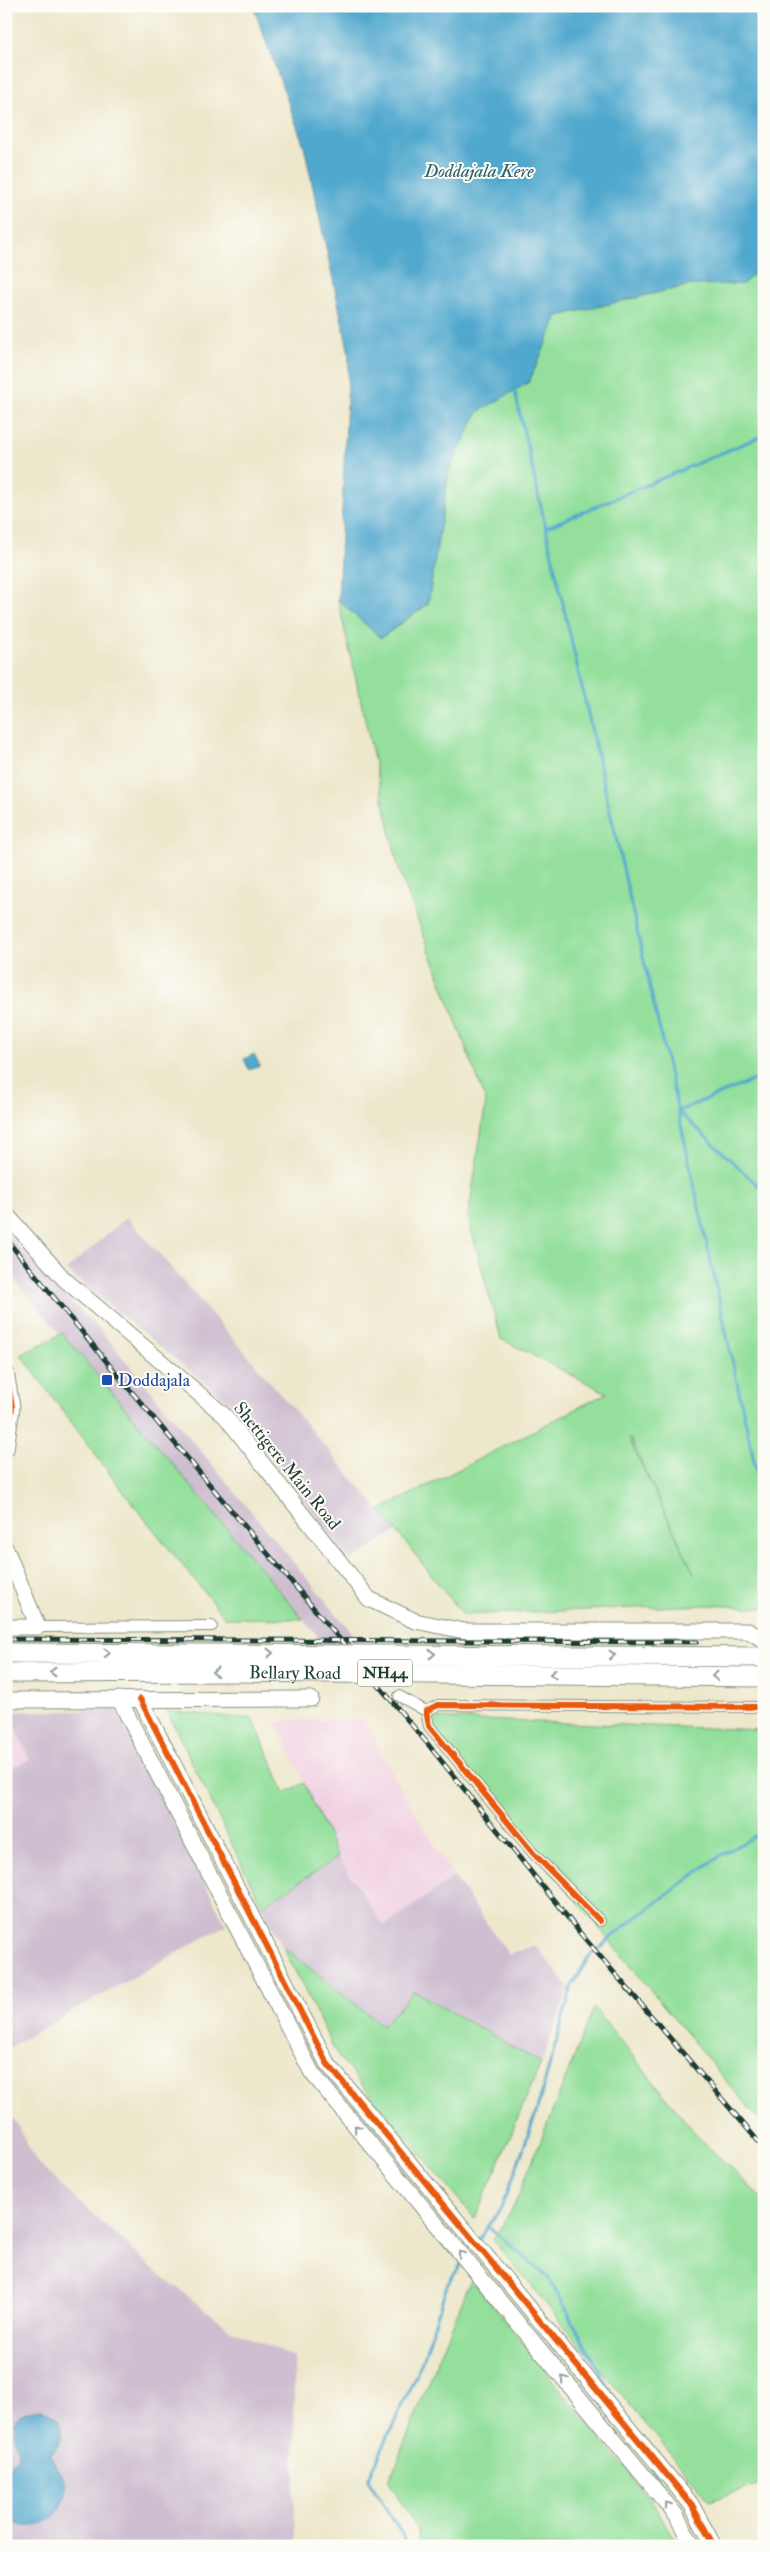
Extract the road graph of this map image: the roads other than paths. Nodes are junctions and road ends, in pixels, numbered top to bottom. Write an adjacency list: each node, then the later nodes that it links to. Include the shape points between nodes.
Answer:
1 (6, 1214): 8 (street, Shettigere Main Road, via 64,1279 225,1416 369,1599 416,1621 464,1631 748,1631)
2 (6, 1372): 3 (street, via 12,1407)
3 (6, 1449)
4 (6, 1549): 7 (street)
5 (212, 1626): 7 (street)
6 (6, 1627): 7 (street)
7 (38, 1627)
8 (764, 1640)
9 (6, 1653): 10 (highway, Bellary Road / NH44, one-way to 10, bridge)
10 (764, 1657)
11 (6, 1673): 12 (highway, Bellary Road / NH44, one-way to 11, bridge)
12 (764, 1677)
13 (399, 1696): 19 (street)
14 (119, 1699): 15 (street); 17 (street); 21 (street, one-way to 14, via 676,2515 312,2073)
15 (140, 1699): 16 (street); 22 (street, via 327,2063 691,2504)
16 (311, 1699)
17 (6, 1700)
18 (764, 1707): 19 (street, via 438,1705)
19 (426, 1711): 20 (street, via 429,1726 533,1853)
20 (600, 1921)
21 (693, 2546)
22 (714, 2546)

